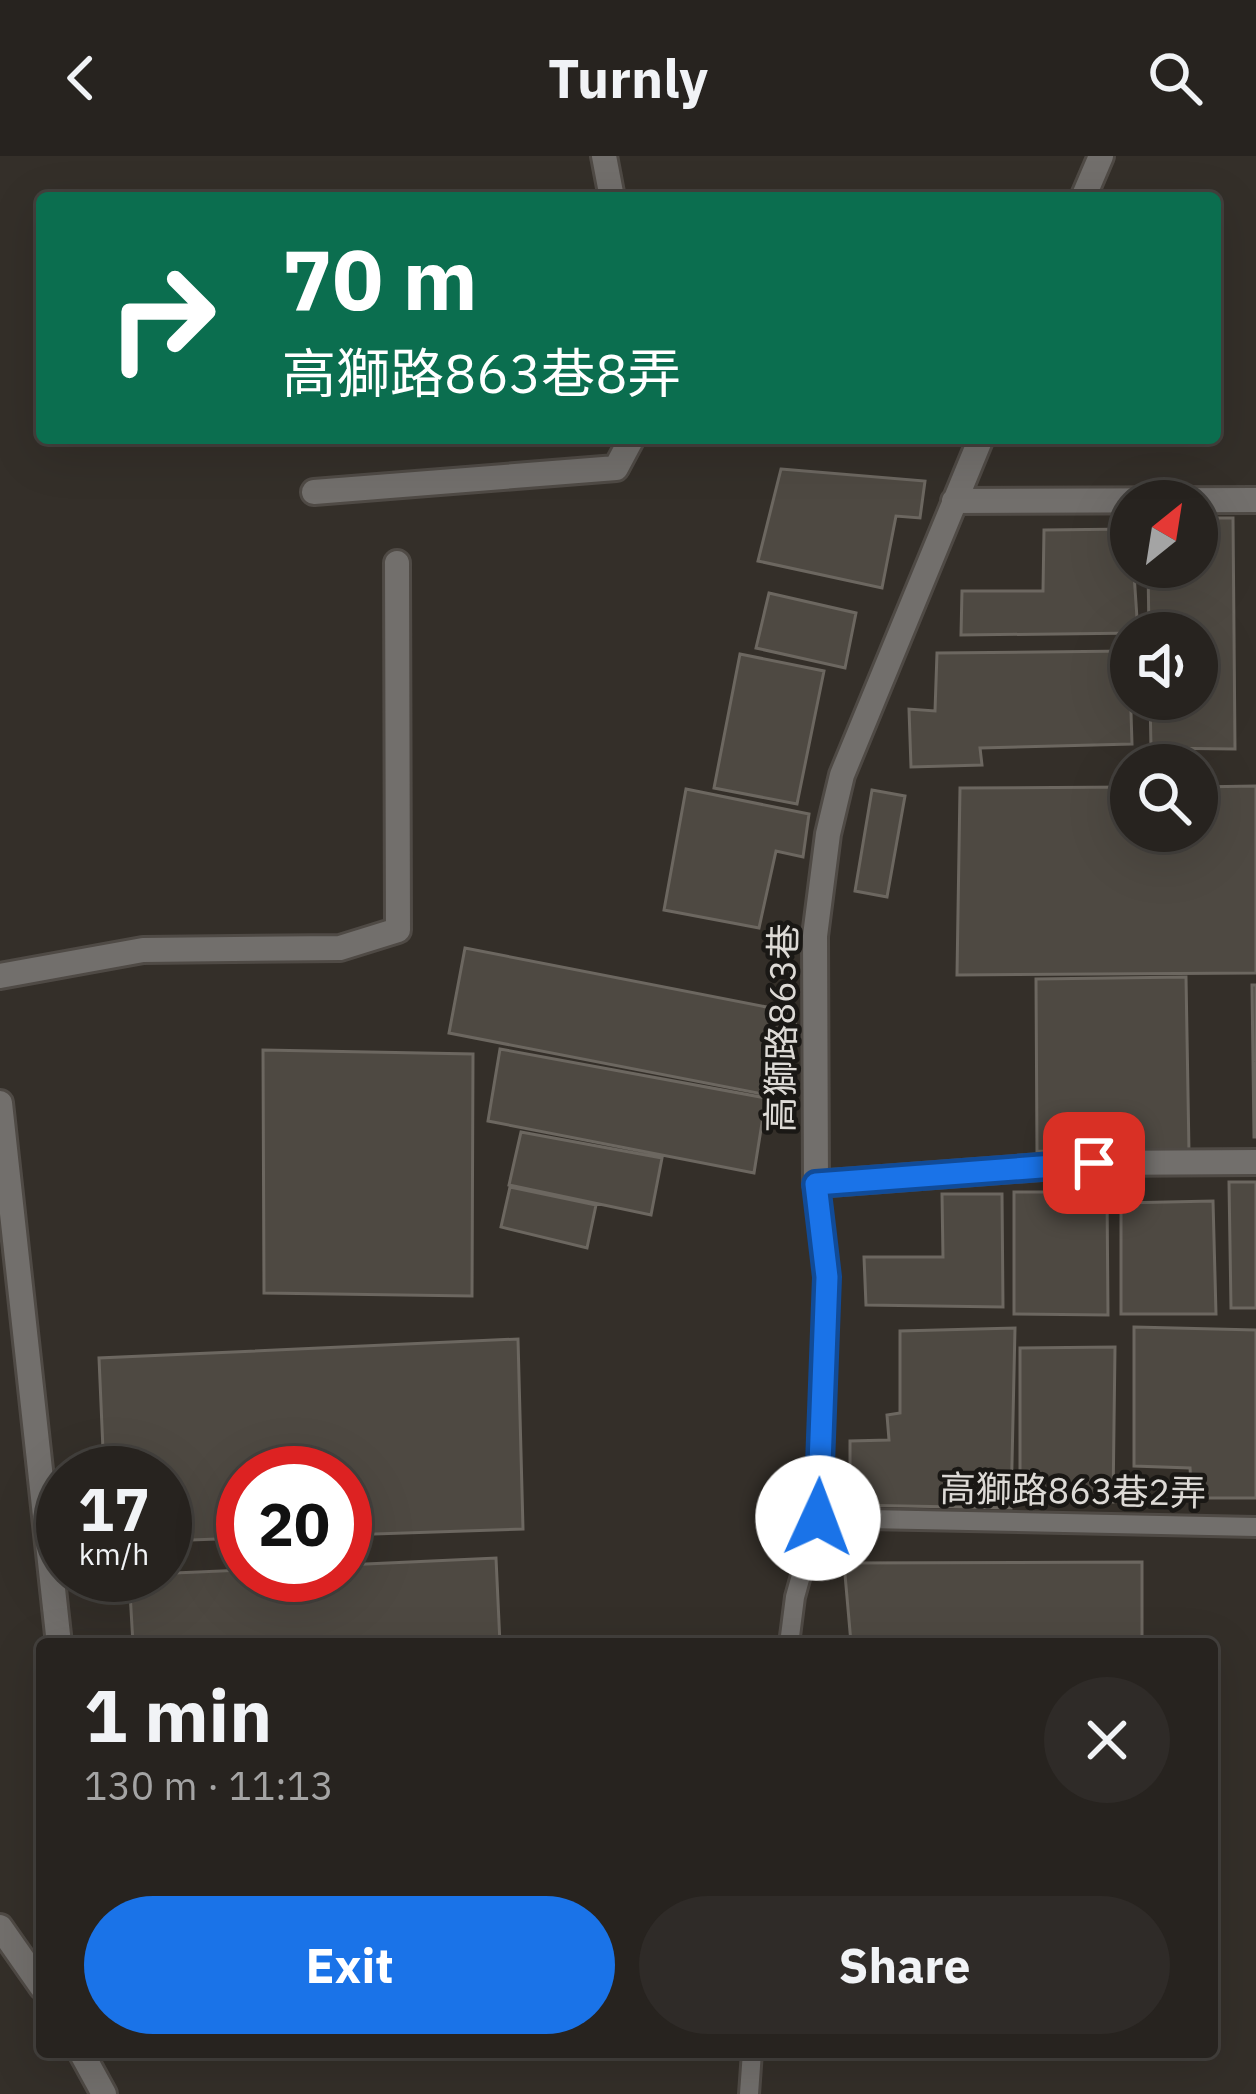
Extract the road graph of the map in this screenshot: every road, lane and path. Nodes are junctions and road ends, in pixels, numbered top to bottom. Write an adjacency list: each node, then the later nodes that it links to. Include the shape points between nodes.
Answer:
1 (604, 156): 3 (street)
2 (1101, 156): 4 (street)
3 (611, 192)
4 (1086, 192)
5 (629, 444): 7 (street, via 616,468)
6 (978, 444): 8 (street, 高獅路863巷)
7 (314, 492)
8 (954, 500): 9 (street); 14 (street, 高獅路863巷, via 842,775 827,834 815,936)
9 (1256, 500)
10 (397, 563): 11 (street, via 398,930 340,948 143,950)
11 (0, 976)
12 (0, 1103): 17 (street)
13 (1256, 1162): 14 (street, via 1094,1163)
14 (816, 1184): 15 (lane, 高獅路863巷, via 827,1277)
15 (818, 1518): 16 (lane, 高獅路863巷2弄); 18 (lane, 高獅路863巷)
16 (1256, 1527)
17 (58, 1638)
18 (790, 1638)
19 (0, 1927): 20 (street)
20 (36, 1978)
21 (84, 2058): 23 (street)
22 (752, 2058): 24 (lane)
23 (104, 2094)
24 (749, 2094)

